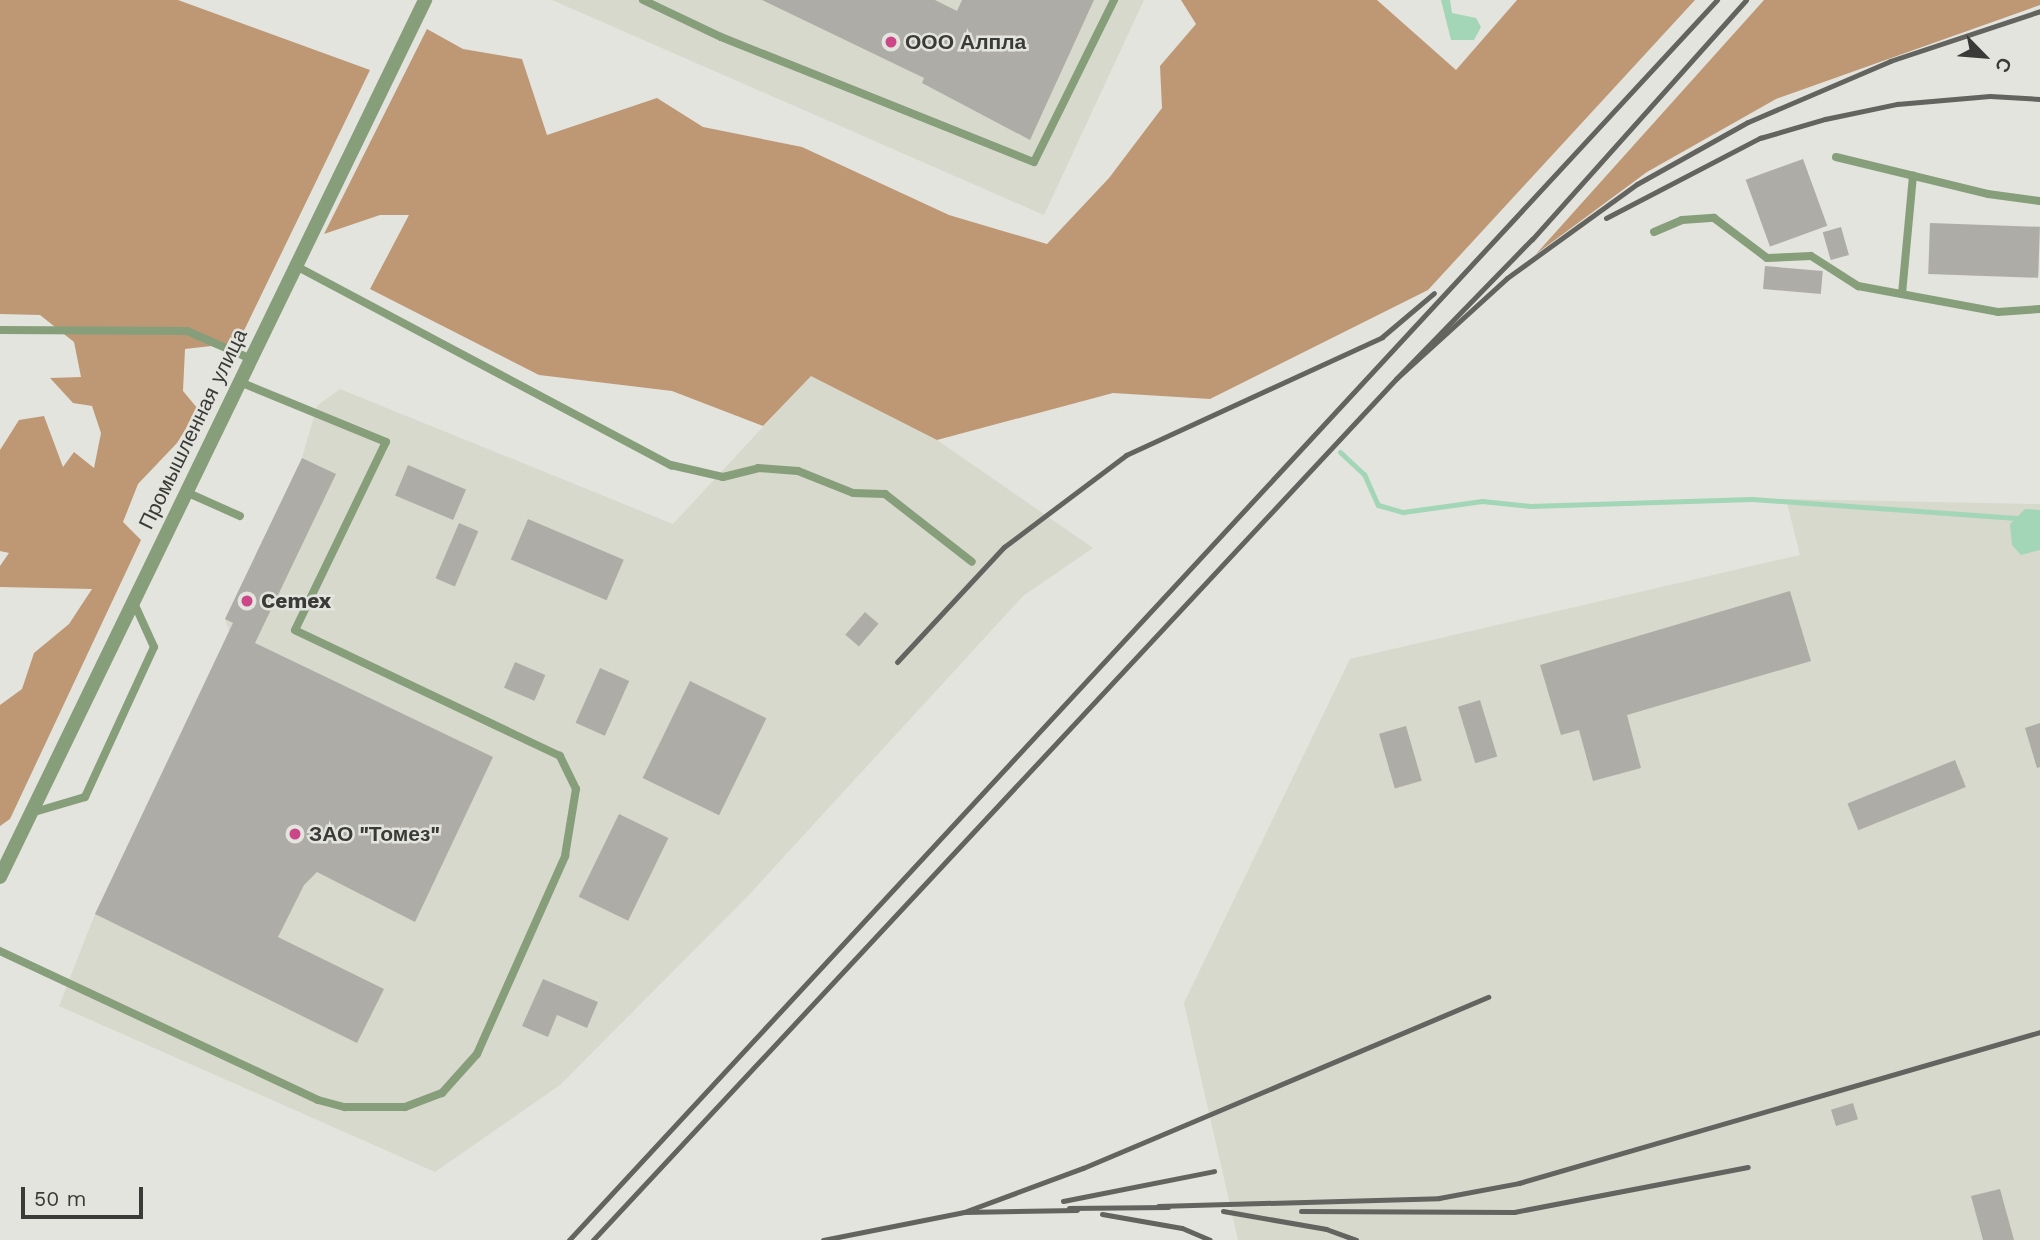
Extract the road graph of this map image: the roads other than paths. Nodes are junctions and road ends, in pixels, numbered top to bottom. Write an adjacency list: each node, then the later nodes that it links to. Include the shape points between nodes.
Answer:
1 (425, 0): 8 (street, Промышленная улица)
2 (643, 0): 3 (lane, via 721,37 1034,162)
3 (1114, 0)
4 (1836, 157): 5 (lane)
5 (1913, 176): 6 (lane); 9 (lane)
6 (2040, 201)
7 (1654, 232): 9 (lane, via 1682,220 1714,218 1767,258 1811,256 1858,286)
8 (296, 266): 12 (street, Промышленная улица); 16 (lane, via 671,465 723,477 758,468 798,471 853,493 885,494)
9 (1902, 294): 10 (lane, via 1998,312)
10 (2040, 309)
11 (0, 330): 12 (lane, via 187,331)
12 (251, 359): 13 (street, Промышленная улица)
13 (240, 382): 14 (street, Промышленная улица); 20 (lane, via 386,442 295,631 560,755 576,789 565,856 477,1054 442,1093 405,1107 345,1107 318,1100)
14 (186, 492): 15 (lane); 17 (street, Промышленная улица)
15 (240, 516)
16 (972, 562)
17 (134, 601): 18 (street, Промышленная улица); 18 (lane, via 154,647 85,797)
18 (31, 813): 19 (street, Промышленная улица)
19 (0, 877)
20 (0, 951)

